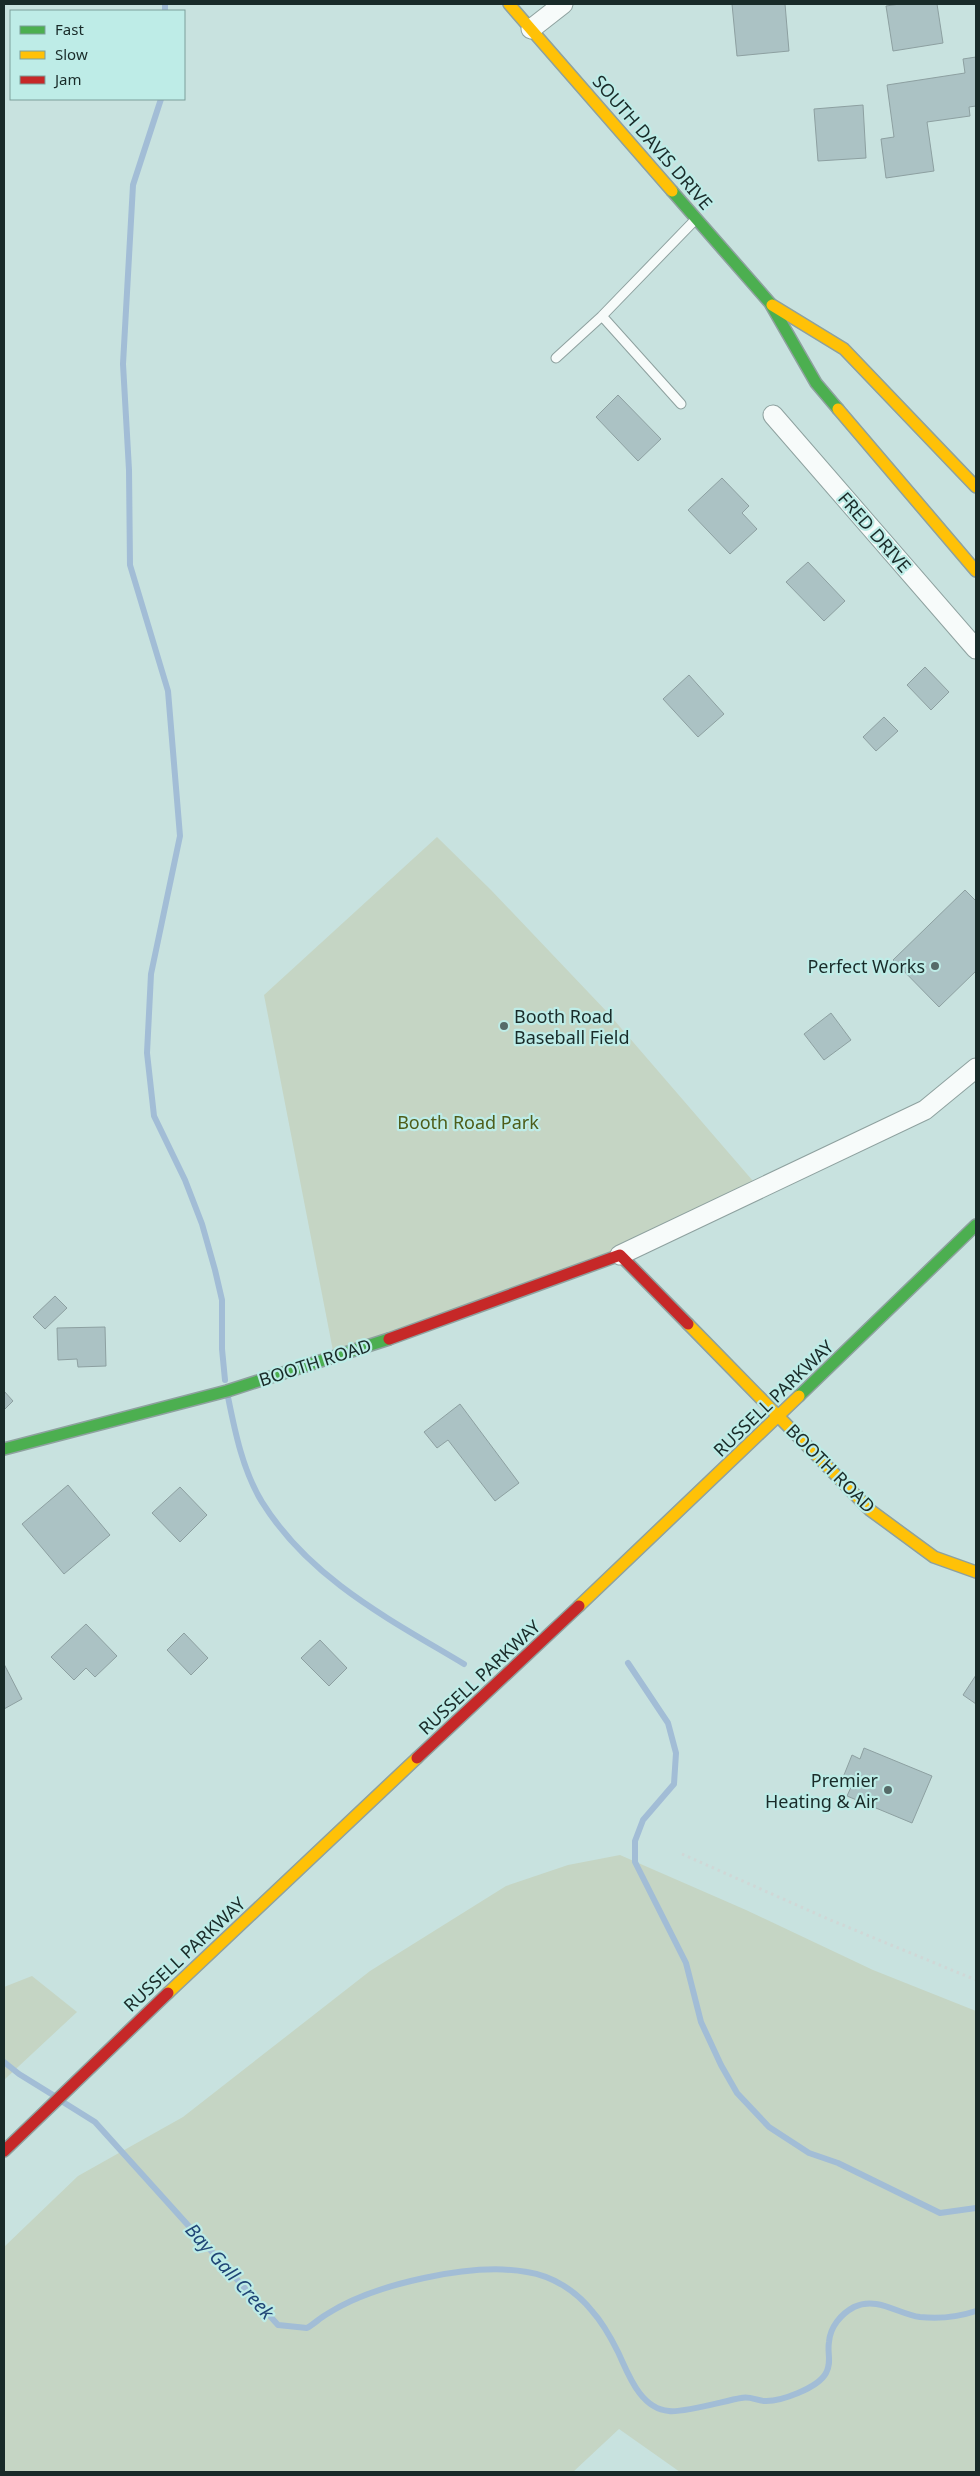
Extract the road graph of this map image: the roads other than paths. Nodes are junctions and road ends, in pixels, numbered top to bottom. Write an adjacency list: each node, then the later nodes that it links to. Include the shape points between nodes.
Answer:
1 (509, 4): 3 (street, SOUTH DAVIS DRIVE)
2 (563, 4): 3 (street)
3 (531, 29): 4 (street, SOUTH DAVIS DRIVE)
4 (696, 219): 5 (street, SOUTH DAVIS DRIVE); 6 (lane)
5 (770, 303): 10 (street, SOUTH DAVIS DRIVE, via 844,349); 11 (street, SOUTH DAVIS DRIVE, via 816,383)
6 (602, 316): 7 (lane); 8 (lane)
7 (556, 358)
8 (681, 404)
9 (773, 415): 12 (street, FRED DRIVE)
10 (976, 486)
11 (976, 571)
12 (976, 649)
13 (976, 1068): 15 (street, BOOTH ROAD, via 925,1110)
14 (976, 1225): 16 (street, RUSSELL PARKWAY)
15 (620, 1254): 16 (street, BOOTH ROAD); 17 (street, BOOTH ROAD, via 398,1336 227,1391)
16 (780, 1417): 18 (street, BOOTH ROAD, via 870,1510 934,1557); 19 (street, RUSSELL PARKWAY)
17 (4, 1449)
18 (976, 1572)
19 (4, 2151)

